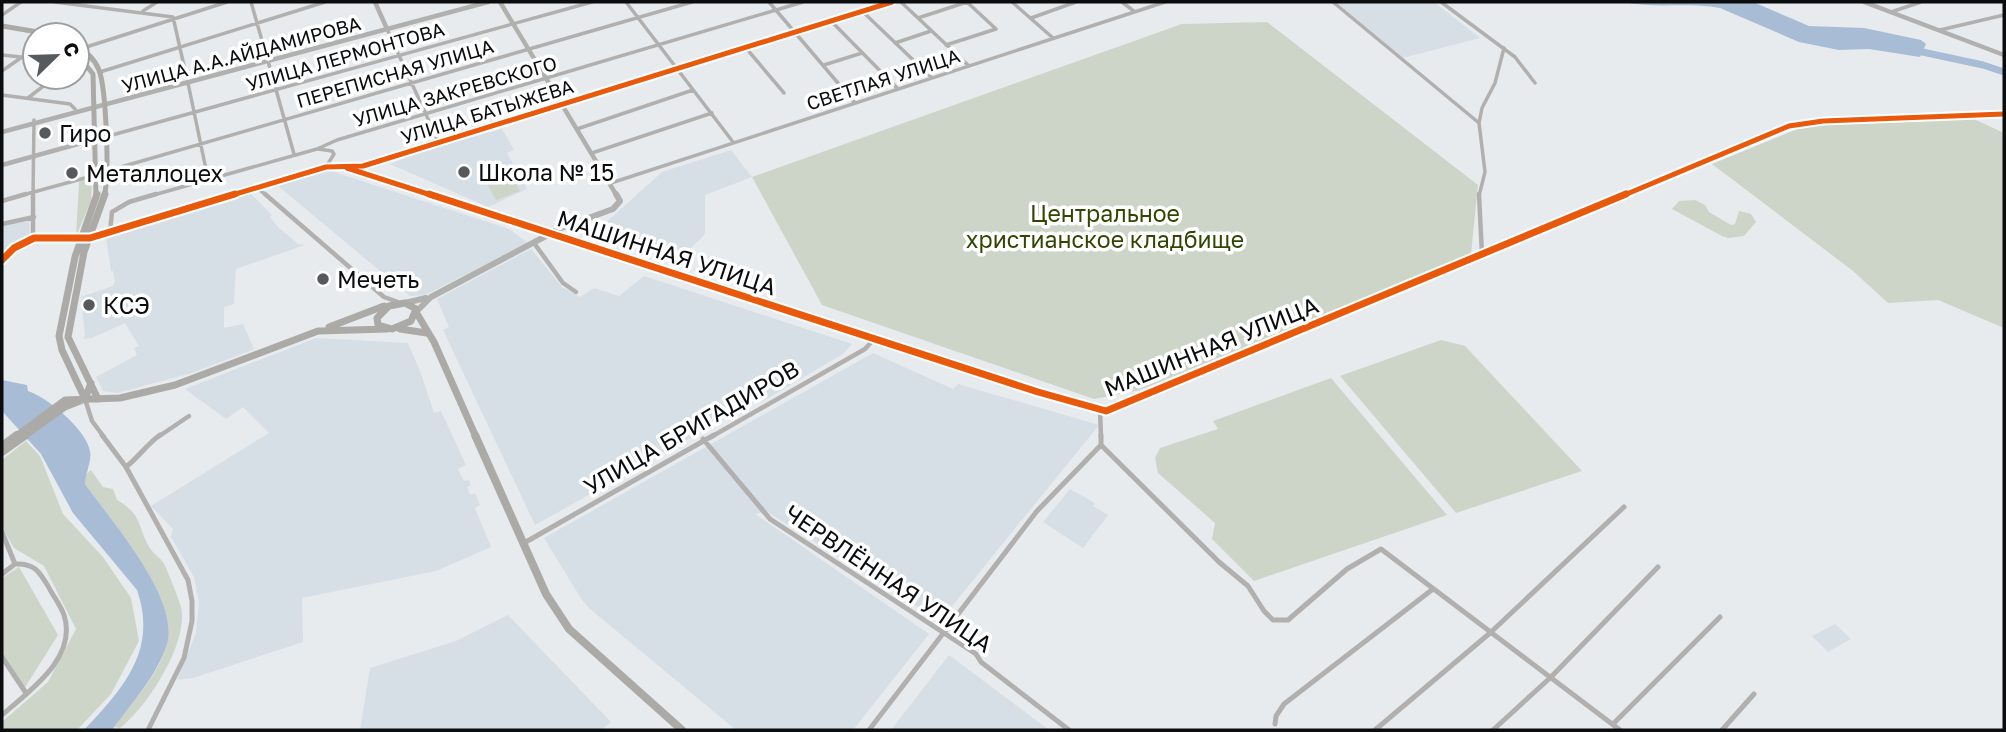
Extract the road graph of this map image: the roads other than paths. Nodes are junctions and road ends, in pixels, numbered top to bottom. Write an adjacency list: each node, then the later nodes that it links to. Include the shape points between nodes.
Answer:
1 (21, 2): 33 (street)
2 (58, 2): 27 (street)
3 (107, 2): 27 (street)
4 (157, 2): 30 (street)
5 (228, 2): 35 (street)
6 (251, 2): 40 (street)
7 (326, 2): 40 (street)
8 (375, 2): 43 (street)
9 (475, 2): 43 (main road, УЛИЦА А.А.АЙДАМИРОВА)
10 (488, 2): 43 (main road, УЛИЦА А.А.АЙДАМИРОВА)
11 (500, 2): 41 (main road)
12 (592, 2): 41 (street, УЛИЦА ЛЕРМОНТОВА)
13 (626, 2): 36 (street)
14 (692, 2): 36 (street, ПЕРЕПИСНАЯ УЛИЦА)
15 (769, 2): 28 (street)
16 (803, 2): 28 (street, УЛИЦА ЗАКРЕВСКОГО)
17 (892, 2): 29 (street, УЛИЦА БАТЫЖЕВА)
18 (901, 2): 37 (street)
19 (1012, 2): 38 (street)
20 (1076, 2): 38 (street)
21 (1122, 2): 31 (street)
22 (1165, 2): 31 (street, СВЕТЛАЯ УЛИЦА)
23 (1333, 2): 94 (street)
24 (1441, 2): 56 (street)
25 (1864, 2): 32 (street)
26 (1921, 2): 32 (street)
27 (99, 7): 30 (street)
28 (776, 10): 48 (street); 53 (street, УЛИЦА ЗАКРЕВСКОГО)
29 (862, 11): 39 (street, УЛИЦА БАТЫЖЕВА); 50 (street)
30 (142, 12): 35 (street)
31 (1135, 12): 49 (street, СВЕТЛАЯ УЛИЦА)
32 (1891, 12): 45 (street)
33 (2, 15)
34 (2004, 15): 45 (street)
35 (174, 18): 51 (street); 54 (street)
36 (639, 18): 53 (street); 57 (street, ПЕРЕПИСНАЯ УЛИЦА)
37 (918, 18): 46 (street); 52 (street, via 967,2 996,29)
38 (1030, 18): 49 (street)
39 (831, 21): 48 (street, УЛИЦА БАТЫЖЕВА); 58 (street)
40 (257, 23): 54 (street); 65 (street)
41 (513, 23): 57 (main road); 61 (street, УЛИЦА ЛЕРМОНТОВА)
42 (2, 28): 44 (main road); 47 (main road)
43 (386, 28): 61 (street); 65 (main road, УЛИЦА А.А.АЙДАМИРОВА)
44 (21, 30)
45 (1939, 30): 59 (street)
46 (931, 31): 50 (street); 52 (street)
47 (21, 32)
48 (797, 32): 55 (street, УЛИЦА БАТЫЖЕВА); 66 (street)
49 (1054, 38): 67 (street, СВЕТЛАЯ УЛИЦА)
50 (895, 43): 72 (street)
51 (91, 45)
52 (946, 45): 67 (street)
53 (658, 46): 68 (street); 73 (street, УЛИЦА ЗАКРЕВСКОГО)
54 (180, 47): 71 (street); 74 (street)
55 (746, 48): 68 (street, УЛИЦА БАТЫЖЕВА); 81 (street)
56 (1504, 48): 76 (street); 94 (street)
57 (528, 49): 73 (main road); 75 (street, ПЕРЕПИСНАЯ УЛИЦА)
58 (862, 53): 66 (street); 77 (street)
59 (2004, 54)
60 (2, 55): 62 (street)
61 (399, 55): 75 (street); 78 (street, УЛИЦА ЛЕРМОНТОВА)
62 (21, 57)
63 (91, 57): 71 (main road)
64 (21, 58): 70 (street)
65 (268, 59): 74 (main road, УЛИЦА А.А.АЙДАМИРОВА); 78 (street)
66 (824, 65): 84 (street)
67 (969, 66): 72 (street, СВЕТЛАЯ УЛИЦА)
68 (676, 68): 79 (street); 85 (street, УЛИЦА БАТЫЖЕВА)
69 (91, 70): 86 (main road)
70 (2, 71)
71 (100, 72): 86 (main road)
72 (932, 78): 77 (street, СВЕТЛАЯ УЛИЦА)
73 (546, 80): 85 (main road); 91 (street, УЛИЦА ЗАКРЕВСКОГО)
74 (187, 81): 86 (main road, УЛИЦА А.А.АЙДАМИРОВА); 88 (street)
75 (412, 83): 91 (street); 92 (street, ПЕРЕПИСНАЯ УЛИЦА)
76 (1535, 83)
77 (898, 89): 84 (street, СВЕТЛАЯ УЛИЦА)
78 (277, 90): 88 (street, УЛИЦА ЛЕРМОНТОВА); 92 (street)
79 (693, 90): 89 (street); 95 (street)
80 (37, 91): 83 (street)
81 (784, 93)
82 (2, 95): 83 (street)
83 (28, 98): 87 (street)
84 (855, 103): 101 (street, СВЕТЛАЯ УЛИЦА)
85 (561, 104): 95 (main road); 100 (street, УЛИЦА БАТЫЖЕВА)
86 (100, 105): 87 (main road, УЛИЦА А.А.АЙДАМИРОВА); 93 (main road, УЛИЦА А.А.АЙДАМИРОВА); 97 (main road); 98 (main road)
87 (72, 107): 93 (main road, УЛИЦА А.А.АЙДАМИРОВА)
88 (194, 113): 97 (street, УЛИЦА ЛЕРМОНТОВА); 102 (street)
89 (712, 113): 101 (street); 105 (street)
90 (2004, 114): 128 (street, МАШИННАЯ УЛИЦА, via 1789,126)
91 (426, 115): 99 (street, УЛИЦА ЗАКРЕВСКОГО); 100 (street)
92 (285, 119): 102 (street, ПЕРЕПИСНАЯ УЛИЦА); 106 (street)
93 (34, 122): 96 (main road, УЛИЦА А.А.АЙДАМИРОВА); 107 (street)
94 (1479, 123): 128 (street, via 1485,172 1479,190)
95 (577, 129): 105 (main road)
96 (2, 130)
97 (105, 138): 112 (main road)
98 (96, 139): 107 (street); 113 (main road)
99 (332, 142): 103 (street, УЛИЦА ЗАКРЕВСКОГО); 104 (street)
100 (439, 142): 109 (street, УЛИЦА БАТЫЖЕВА)
101 (733, 142): 116 (street, СВЕТЛАЯ УЛИЦА)
102 (201, 144): 112 (street, ПЕРЕПИСНАЯ УЛИЦА); 115 (street)
103 (317, 149): 104 (street); 106 (street, УЛИЦА ЗАКРЕВСКОГО)
104 (332, 151): 110 (street, via 334,157)
105 (592, 153): 116 (main road)
106 (294, 154): 115 (street, УЛИЦА ЗАКРЕВСКОГО)
107 (34, 156): 108 (street); 118 (street)
108 (2, 165)
109 (363, 166): 111 (street, УЛИЦА БАТЫЖЕВА); 114 (street)
110 (326, 167): 111 (street, УЛИЦА БАТЫЖЕВА); 117 (street, УЛИЦА БАТЫЖЕВА)
111 (347, 169): 114 (street, МАШИННАЯ УЛИЦА)
112 (106, 171): 125 (main road, via 104,200)
113 (97, 174): 118 (street); 126 (main road, via 95,202)
114 (363, 175): 123 (street, МАШИННАЯ УЛИЦА)
115 (208, 179): 122 (street, УЛИЦА ЗАКРЕВСКОГО, via 116,208)
116 (611, 183): 123 (main road, via 619,205)
117 (256, 187): 122 (street, УЛИЦА БАТЫЖЕВА); 131 (street)
118 (34, 192): 119 (street); 120 (street)
119 (2, 201)
120 (34, 217): 121 (street); 124 (street)
121 (2, 224)
122 (110, 232): 125 (street, УЛИЦА БАТЫЖЕВА)
123 (549, 235): 127 (main road); 139 (street, МАШИННАЯ УЛИЦА)
124 (33, 237): 126 (street); 129 (street, via 17,244)
125 (90, 238): 126 (street); 141 (main road, via 68,337)
126 (80, 240): 140 (main road, via 59,336 61,350)
127 (534, 243): 130 (street, via 563,284); 132 (main road)
128 (1482, 255): 145 (street, МАШИННАЯ УЛИЦА, via 1116,410)
129 (2, 260)
130 (576, 292)
131 (384, 297): 133 (street); 134 (street)
132 (431, 297): 133 (main road); 135 (main road)
133 (400, 303): 134 (main road); 135 (main road, via 415,307)
134 (381, 310): 136 (main road, via 378,325); 137 (main road)
135 (416, 312): 136 (main road, via 411,321); 138 (main road)
136 (389, 329): 137 (main road); 138 (main road)
137 (318, 331): 143 (main road, via 175,385)
138 (427, 333): 153 (main road)
139 (874, 339): 145 (street, МАШИННАЯ УЛИЦА); 147 (street, УЛИЦА БРИГАДИРОВ, via 865,349)
140 (79, 382): 142 (main road); 144 (main road)
141 (91, 383): 142 (main road); 143 (main road)
142 (85, 399): 143 (main road); 144 (main road); 150 (street, via 92,421)
143 (98, 399)
144 (63, 404): 149 (main road)
145 (1100, 410): 148 (street)
146 (189, 416): 150 (street, via 151,441)
147 (703, 439): 153 (street, УЛИЦА БРИГАДИРОВ); 160 (street, ЧЕРВЛЁННАЯ УЛИЦА, via 770,519)
148 (1101, 445): 157 (street, via 1251,589 1273,620 1288,620 1343,573 1381,549); 160 (street, via 1037,511)
149 (4, 447)
150 (126, 467): 168 (street, via 188,580 194,607 189,647)
151 (1624, 507): 159 (street)
152 (2, 532): 154 (street)
153 (524, 544): 169 (main road, via 546,594 569,629)
154 (15, 564): 156 (street); 163 (street, via 28,562 38,567 65,618 67,636 39,684)
155 (1658, 567): 162 (street)
156 (2, 574)
157 (1433, 589): 159 (street); 166 (street, via 1284,704)
158 (1720, 617): 167 (street)
159 (1490, 633): 162 (street); 172 (street)
160 (943, 635): 170 (street); 171 (street, ЧЕРВЛЁННАЯ УЛИЦА, via 976,654)
161 (2, 657): 163 (street)
162 (1551, 677): 167 (street); 173 (street)
163 (26, 693): 165 (street)
164 (1754, 694): 175 (street)
165 (2, 715)
166 (1275, 724)
167 (1613, 724): 174 (street)
168 (148, 730)
169 (682, 730)
170 (869, 730)
171 (1069, 730)
172 (1375, 730)
173 (1493, 730)
174 (1620, 730)
175 (1722, 730)

